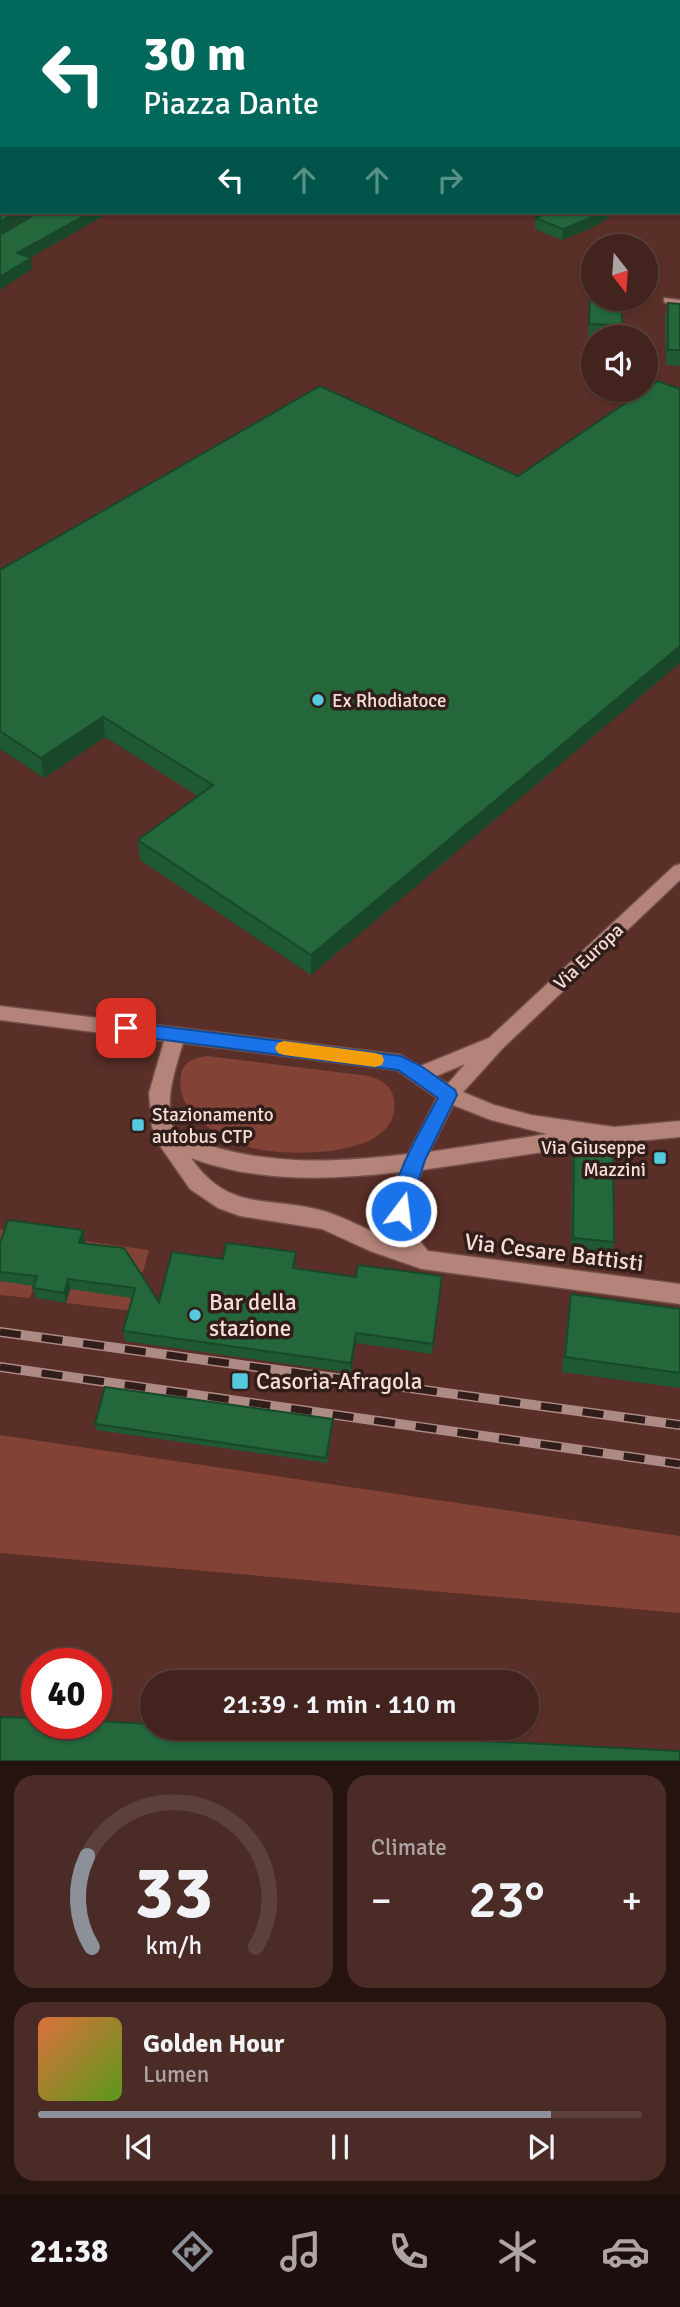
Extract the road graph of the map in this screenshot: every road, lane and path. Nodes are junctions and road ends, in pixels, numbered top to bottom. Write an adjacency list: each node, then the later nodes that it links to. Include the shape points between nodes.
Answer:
1 (680, 870): 4 (street, Via Europa)
2 (0, 1013): 3 (street)
3 (176, 1034): 5 (street, via 401,1063); 9 (street, via 159,1093)
4 (496, 1042): 5 (street, Via Europa); 6 (street, Via Europa)
5 (420, 1075): 6 (street)
6 (449, 1095): 8 (street, via 543,1128); 10 (street, Via Europa)
7 (680, 1129): 8 (street)
8 (614, 1135): 10 (street)
9 (167, 1140): 10 (street, via 233,1162 293,1170); 11 (street, Via Cesare Battisti, via 197,1183 225,1202 324,1220)
10 (416, 1160): 11 (street, Via Europa, via 403,1195 401,1223)
11 (422, 1260): 12 (street, Via Cesare Battisti)
12 (680, 1294)

